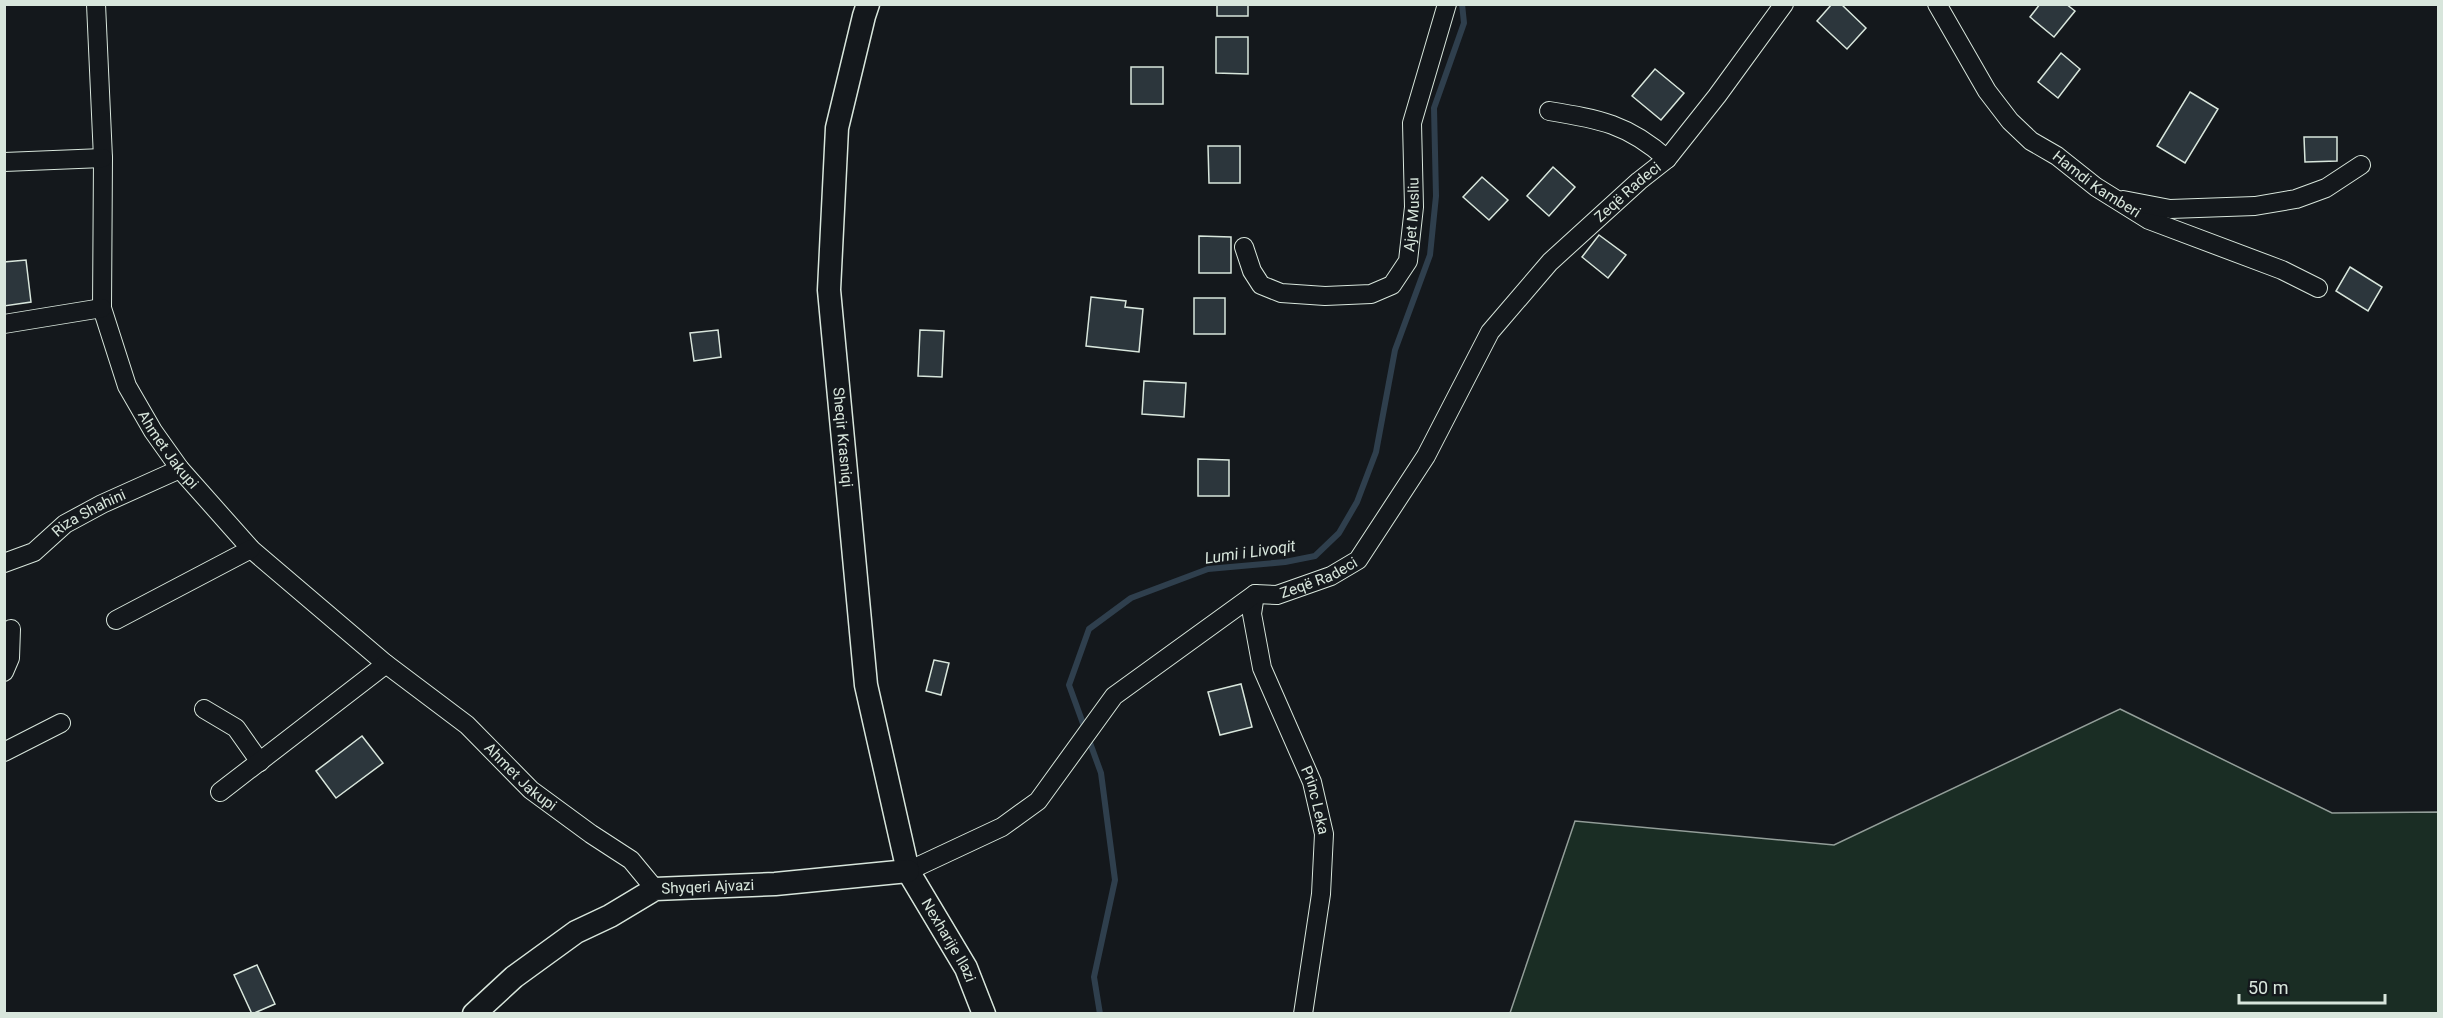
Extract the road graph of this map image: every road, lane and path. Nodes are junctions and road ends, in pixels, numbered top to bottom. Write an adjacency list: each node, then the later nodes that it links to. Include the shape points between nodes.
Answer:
1 (96, 4): 7 (street, Ahmet Jakupi)
2 (868, 4): 29 (street, Sheqir Krasniqi, via 837,128 829,290 866,685)
3 (1446, 4): 12 (street, Ajet Musliu, via 1412,123 1414,207 1408,261 1392,285 1371,294 1281,293 1261,285)
4 (1784, 4): 8 (street, Zeqë Radeci)
5 (1936, 4): 11 (street, Hamdi Kamberi, via 1987,92 2010,121 2031,141)
6 (1549, 111): 8 (street, Zeqë Radeci, via 1616,124 1647,141)
7 (103, 158): 9 (street); 14 (street, Ahmet Jakupi)
8 (1667, 159): 19 (street, Zeqë Radeci, via 1550,262 1490,332 1426,456 1358,560 1331,576 1277,595)
9 (4, 162)
10 (2361, 165): 11 (street, via 2326,188 2296,199 2255,206 2170,209)
11 (2115, 200): 13 (street, Hamdi Kamberi, via 2149,220 2282,270)
12 (1244, 247)
13 (2318, 288)
14 (102, 308): 15 (street); 16 (street, Ahmet Jakupi, via 127,386)
15 (4, 324)
16 (180, 469): 17 (street, Ahmet Jakupi); 18 (street, Riza Shahini, via 102,504 65,524 34,552)
17 (251, 549): 20 (street); 22 (street, Ahmet Jakupi)
18 (4, 563)
19 (1255, 594): 29 (street, via 1114,696 1038,801 1002,827); 33 (street, Princ Leka, via 1252,614 1262,668 1312,782 1324,834 1322,894)
20 (116, 620)
21 (11, 629): 23 (street, via 10,658)
22 (386, 664): 27 (street); 30 (street, Ahmet Jakupi, via 467,726 531,789 631,860)
23 (4, 672)
24 (204, 709): 27 (street, via 236,728)
25 (61, 723): 26 (street)
26 (4, 752)
27 (260, 762): 28 (street)
28 (220, 792)
29 (908, 871): 30 (street, Shyqeri Ajvazi, via 775,884); 32 (street, Nexharije Ilazi, via 966,968)
30 (655, 890): 31 (street, Shyqeri Ajvazi, via 576,932 514,977)
31 (474, 1014)
32 (984, 1014)
33 (1303, 1014)

